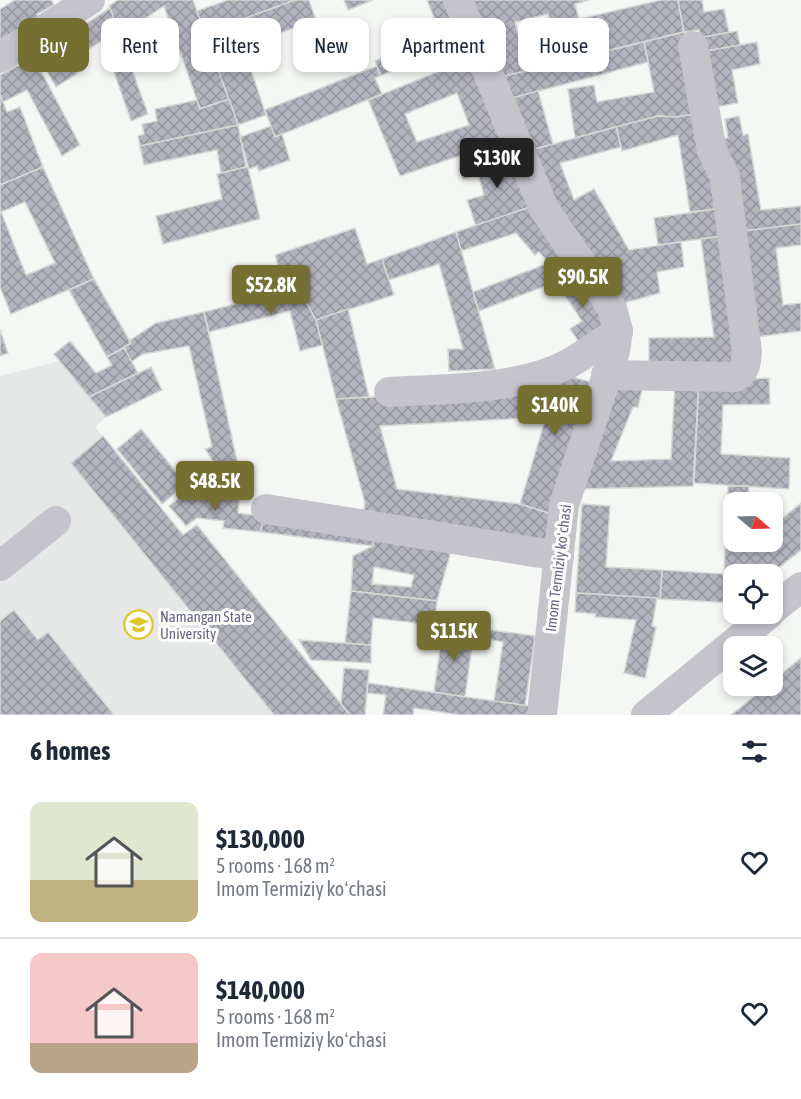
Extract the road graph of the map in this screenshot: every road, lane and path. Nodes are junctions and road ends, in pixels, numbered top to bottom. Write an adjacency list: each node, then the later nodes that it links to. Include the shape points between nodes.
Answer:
1 (90, 0): 4 (street)
2 (458, 0): 5 (street, via 544,209 612,308)
3 (693, 46): 6 (street, via 711,150 725,177 747,352 744,370 735,377)
4 (0, 58)
5 (618, 331): 6 (street, Imom Termiziy koʻchasi); 7 (street, via 567,364 498,386)
6 (606, 375): 10 (street, Imom Termiziy koʻchasi, via 564,505)
7 (390, 392)
8 (266, 509): 10 (street)
9 (56, 521): 11 (street)
10 (559, 556): 15 (street, Imom Termiziy koʻchasi)
11 (0, 567)
12 (801, 587): 13 (street)
13 (783, 601)
14 (757, 624): 16 (street)
15 (542, 715)
16 (646, 715)

